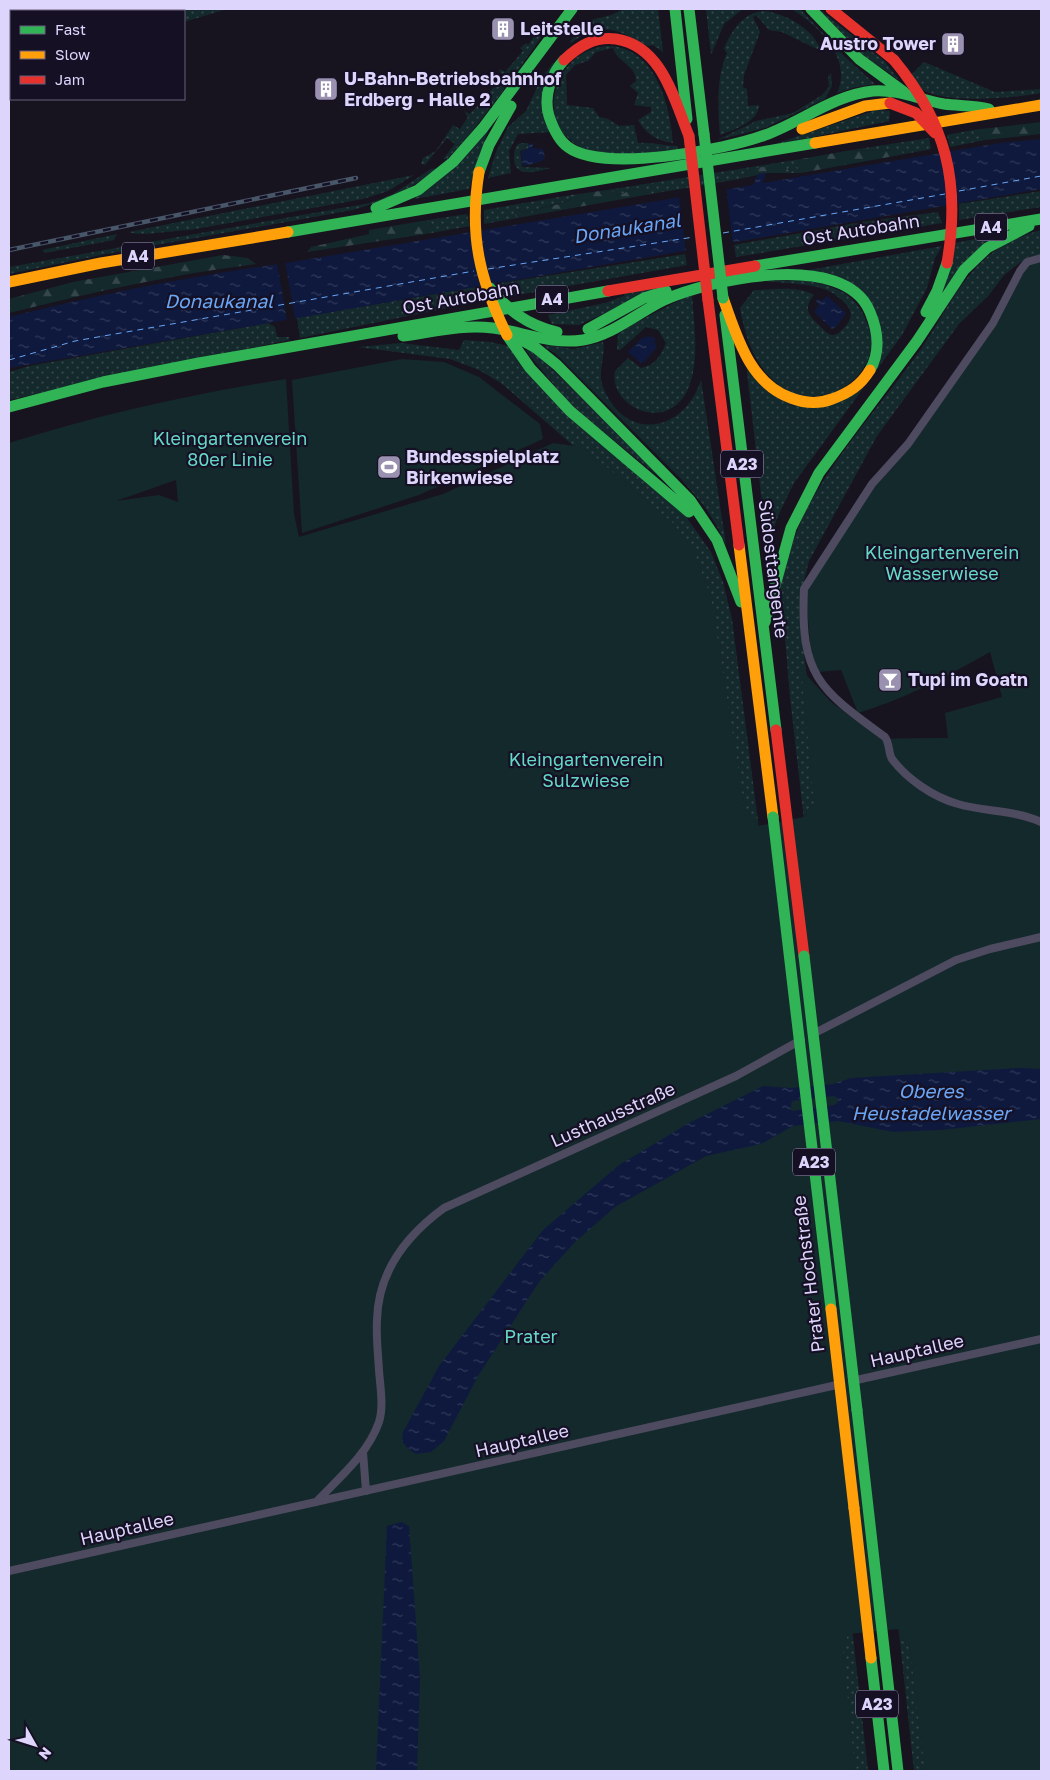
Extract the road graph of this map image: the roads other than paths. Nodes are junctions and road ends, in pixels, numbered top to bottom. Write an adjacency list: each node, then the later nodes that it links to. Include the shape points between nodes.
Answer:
1 (572, 9): 13 (main road, via 493,115 444,172 423,188 395,202 340,217)
2 (584, 9): 16 (main road, bridge, via 503,119 489,145 474,202 473,230)
3 (675, 9): 10 (main road, A23)
4 (689, 9): 18 (main road, A23, bridge)
5 (811, 9): 7 (main road, via 859,59)
6 (830, 9): 11 (main road, bridge, via 894,60 925,100)
7 (906, 93): 9 (main road, via 942,104 981,106); 10 (main road, via 861,93 783,128 739,143 617,161 580,154 558,135 547,108 550,77 563,58 585,43 608,38 631,43 650,56 659,68)
8 (1041, 105): 9 (main road, A4)
9 (997, 112): 13 (main road, A4)
10 (689, 136): 25 (main road, Südosttangente / A23, bridge)
11 (944, 144): 13 (main road, bridge, via 917,114 890,104 865,106 745,147 563,177); 22 (main road, bridge, via 951,170 953,230 947,263 937,291 920,323 812,467)
12 (1041, 220): 14 (main road, Ost Autobahn / A4); 26 (main road, via 987,248 964,270 917,341 819,473 788,531)
13 (335, 223): 17 (main road, A4)
14 (940, 235): 16 (main road, bridge, via 929,244 667,290 644,298 586,330 557,332 530,324 514,315); 20 (main road, Ost Autobahn / A4, via 580,294)
15 (1041, 258): 29 (street, via 1027,262 1020,271 994,323 908,444 872,484 804,589 807,650 813,670 828,693 885,737 891,756 901,769 936,796)
16 (480, 275): 24 (main road, bridge, via 498,319 520,355 564,407 681,504)
17 (9, 282)
18 (723, 298): 19 (main road, via 752,367 770,387 791,400 813,405 836,401 855,389 874,363 878,348 877,330 867,306 844,284 813,275 780,275 696,289 578,342 558,342); 26 (main road, Südosttangente / A23)
19 (505, 330): 20 (main road, via 471,327 392,337); 24 (main road, via 546,355 668,475 699,512 717,540)
20 (379, 331): 21 (main road, Ost Autobahn / A4, via 132,376)
21 (9, 407)
22 (792, 500)
23 (785, 513): 26 (main road, via 769,572)
24 (720, 553): 25 (main road)
25 (748, 622): 28 (main road, Südosttangente / A23)
26 (763, 631): 27 (main road, Südosttangente / A23)
27 (787, 815): 37 (main road, Prater Hochstraße / A23, bridge)
28 (773, 817): 36 (main road, Prater Hochstraße / A23, bridge)
29 (1041, 822)
30 (1041, 937): 32 (street, Lusthausstraße, via 956,960 736,1076 482,1190 444,1208 421,1225 403,1244 385,1280 377,1319 380,1420)
31 (1041, 1338): 33 (street, Hauptallee)
32 (363, 1452): 33 (street); 34 (street, Lusthausstraße)
33 (366, 1491): 34 (street, Hauptallee)
34 (316, 1502): 35 (street, Hauptallee)
35 (9, 1571)
36 (884, 1771)
37 (898, 1771)

